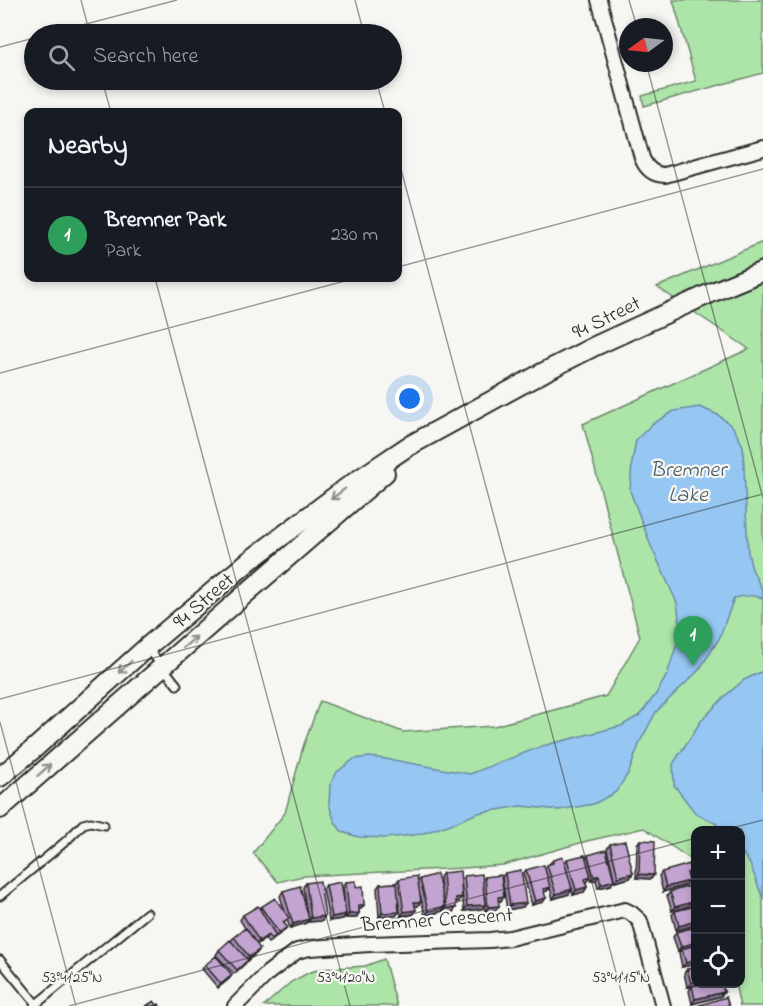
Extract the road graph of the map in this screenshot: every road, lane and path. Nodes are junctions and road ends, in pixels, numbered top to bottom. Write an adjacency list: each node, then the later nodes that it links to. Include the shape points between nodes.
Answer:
1 (599, 0): 2 (street, via 642,158 651,171 671,174)
2 (763, 148)
3 (763, 271): 4 (main road, 94 Street, via 615,336)
4 (441, 430): 5 (main road, 94 Street, one-way to 5, via 407,447 346,488 249,561); 6 (main road, 94 Street, one-way to 4, via 378,479)
5 (147, 647): 6 (lane); 8 (main road, 94 Street, one-way to 8)
6 (162, 667): 7 (lane); 9 (main road, 94 Street, one-way to 6)
7 (177, 685)
8 (0, 777)
9 (0, 809)
10 (104, 825): 11 (lane, via 83,824)
11 (0, 896)
12 (147, 913): 14 (lane)
13 (0, 960): 14 (lane)
14 (35, 1005)
15 (236, 1006): 16 (street, Bremner Crescent, via 297,951 510,938 625,910 640,921)
16 (663, 1006)

